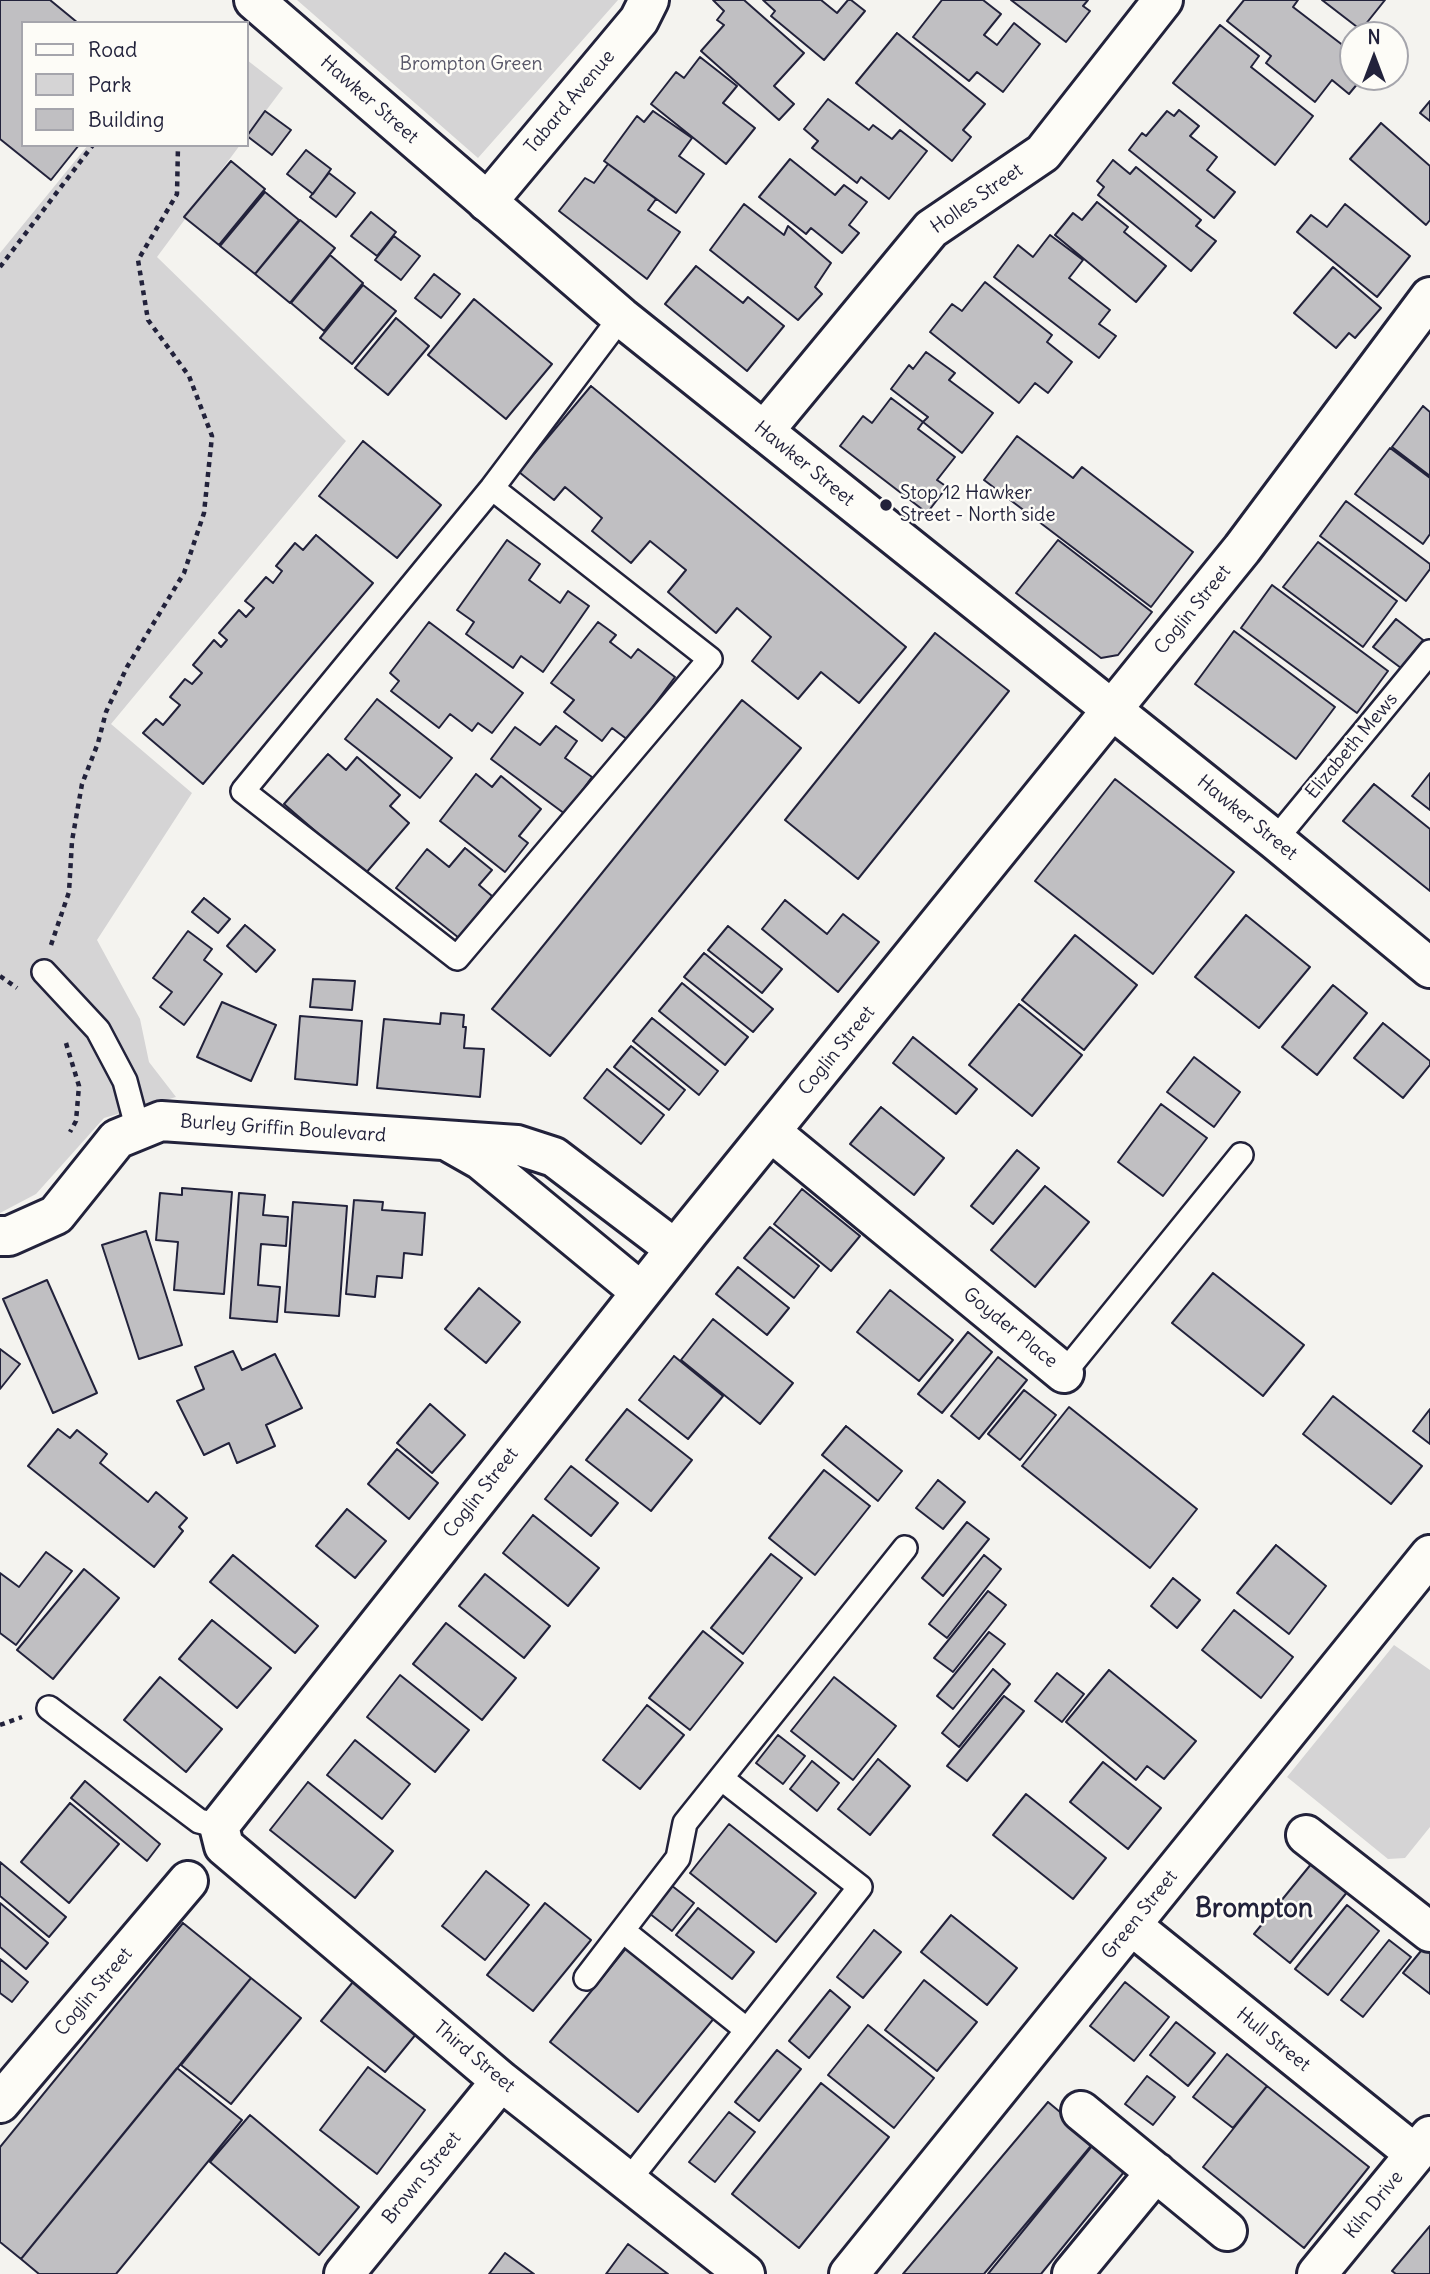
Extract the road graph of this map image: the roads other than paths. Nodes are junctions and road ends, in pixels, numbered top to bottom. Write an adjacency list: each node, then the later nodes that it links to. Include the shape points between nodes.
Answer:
1 (254, 0): 4 (street, Hawker Street)
2 (649, 0): 4 (street, Tabard Avenue, via 639,20)
3 (1163, 0): 7 (street, Holles Street, via 1043,153 931,229)
4 (487, 202): 6 (street, Hawker Street)
5 (1430, 298): 10 (street, Coglin Street, via 1242,549)
6 (621, 317): 7 (street, Hawker Street); 8 (lane)
7 (764, 431): 10 (street, Hawker Street)
8 (492, 488): 8 (lane, via 243,791 457,958 710,659)
9 (1430, 652): 11 (lane, Elizabeth Mews)
10 (1112, 710): 11 (street, Hawker Street); 15 (street, Coglin Street)
11 (1275, 840): 12 (street, Hawker Street)
12 (1430, 968)
13 (44, 972): 14 (lane, via 98,1030 125,1081)
14 (138, 1130): 16 (street, Burley Griffin Boulevard, via 161,1121); 18 (street, Burley Griffin Boulevard, via 117,1139 56,1215)
15 (771, 1132): 19 (street, Coglin Street); 21 (street, Goyder Place)
16 (443, 1139): 19 (street, Burley Griffin Boulevard, via 517,1145 554,1157); 20 (street, Burley Griffin Boulevard, via 481,1160)
17 (1241, 1155): 21 (lane, Goyder Place)
18 (0, 1236)
19 (675, 1249): 20 (street, Coglin Street)
20 (641, 1292): 26 (street, Coglin Street)
21 (1064, 1373)
22 (905, 1548): 25 (lane)
23 (1430, 1555): 29 (street, Green Street)
24 (49, 1708): 26 (lane, via 199,1821)
25 (720, 1778): 32 (lane, via 685,1822 678,1858); 33 (lane, via 860,1887)
26 (228, 1813): 34 (street, Third Street, via 224,1846)
27 (1306, 1835): 30 (street)
28 (188, 1881): 35 (street, Coglin Street)
29 (1131, 1925): 37 (street, Hull Street); 43 (street, Green Street)
30 (1430, 1932)
31 (632, 1938): 33 (lane)
32 (586, 1978)
33 (747, 2030): 39 (lane)
34 (501, 2081): 39 (street, Third Street); 41 (street, Brown Street)
35 (0, 2103)
36 (1081, 2111): 38 (street)
37 (1423, 2145): 45 (street, Kiln Drive)
38 (1156, 2172): 40 (street); 44 (street)
39 (628, 2181): 42 (street, Third Street)
40 (1227, 2231)
41 (344, 2274)
42 (746, 2274)
43 (849, 2274)
44 (1072, 2274)
45 (1317, 2274)

